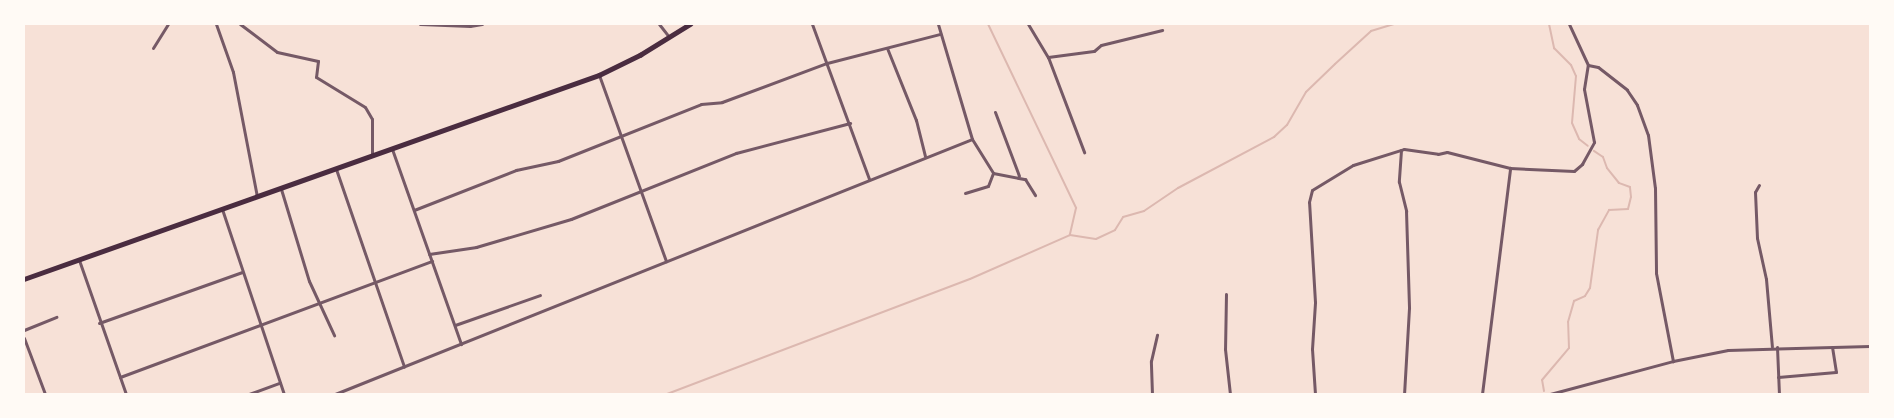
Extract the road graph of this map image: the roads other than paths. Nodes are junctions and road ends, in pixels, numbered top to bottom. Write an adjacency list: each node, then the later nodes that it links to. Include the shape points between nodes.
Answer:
1 (168, 24): 15 (street)
2 (216, 24): 40 (street, via 233,72)
3 (240, 24): 28 (street, via 277,52 318,61 316,77 365,107 372,119)
4 (420, 24): 5 (street)
5 (482, 24)
6 (659, 24): 14 (street)
7 (690, 24): 14 (main road)
8 (812, 24): 18 (street)
9 (938, 24): 13 (street)
10 (1028, 24): 17 (street)
11 (1570, 24): 19 (street)
12 (1162, 30): 17 (street, via 1101,46 1094,51)
13 (940, 34): 16 (street); 24 (street)
14 (669, 37): 20 (main road)
15 (152, 48)
16 (887, 48): 18 (street); 29 (street, via 916,120)
17 (1048, 57): 27 (street)
18 (827, 64): 22 (street); 23 (street, via 722,102 685,109)
19 (1588, 65): 30 (street, via 1584,89 1594,142 1582,164 1563,172); 66 (street, via 1598,67 1627,90 1648,135 1655,188 1656,273)
20 (598, 74): 23 (street); 25 (main road)
21 (995, 112): 33 (street)
22 (850, 123): 34 (street); 37 (street, via 736,153)
23 (620, 136): 37 (street); 42 (street, via 558,161 516,170)
24 (972, 139): 29 (street); 32 (street)
25 (392, 149): 28 (main road); 42 (street)
26 (1401, 150): 30 (street, via 1447,152); 78 (street, via 1353,165 1315,188 1310,197); 79 (street, via 1399,182 1406,211 1409,308)
27 (1084, 152)
28 (372, 156): 31 (main road)
29 (925, 156): 34 (street)
30 (1510, 168): 80 (street)
31 (336, 169): 36 (main road); 49 (street)
32 (993, 172): 33 (street); 38 (street, via 988,186)
33 (1019, 176): 39 (street, via 1029,182)
34 (870, 179): 46 (street)
35 (1759, 185): 63 (street, via 1755,192 1757,238 1766,279)
36 (281, 189): 40 (main road); 52 (street)
37 (642, 193): 43 (street, via 520,235 476,247); 46 (street)
38 (965, 193)
39 (1035, 195)
40 (257, 197): 41 (main road)
41 (222, 209): 44 (main road); 47 (street)
42 (414, 210): 43 (street)
43 (429, 254): 45 (street)
44 (79, 259): 48 (main road); 54 (street)
45 (432, 261): 49 (street); 55 (street)
46 (666, 261): 61 (street)
47 (242, 272): 54 (street); 56 (street)
48 (24, 279)
49 (375, 282): 52 (street); 67 (street)
50 (1226, 294): 77 (street, via 1225,349)
51 (540, 295): 55 (street)
52 (318, 302): 56 (street); 58 (street)
53 (57, 317): 57 (street)
54 (99, 323): 69 (street)
55 (455, 325): 61 (street)
56 (261, 326): 69 (street, via 192,348); 70 (street)
57 (24, 330)
58 (334, 335)
59 (1156, 335): 76 (street, via 1151,362)
60 (24, 338): 71 (street)
61 (461, 344): 67 (street)
62 (1870, 346): 65 (street)
63 (1772, 347): 64 (street); 66 (street, via 1728,350)
64 (1777, 347): 65 (street); 68 (street)
65 (1832, 347): 68 (street, via 1836,372)
66 (1673, 361): 81 (street)
67 (404, 367): 75 (street)
68 (1778, 376): 82 (street)
69 (120, 377): 72 (street)
70 (280, 383): 73 (street); 74 (street)
71 (45, 394)
72 (126, 394)
73 (249, 394)
74 (284, 394)
75 (335, 394)
76 (1152, 394)
77 (1230, 394)
78 (1315, 394)
79 (1404, 394)
80 (1482, 394)
81 (1550, 394)
82 (1779, 394)

